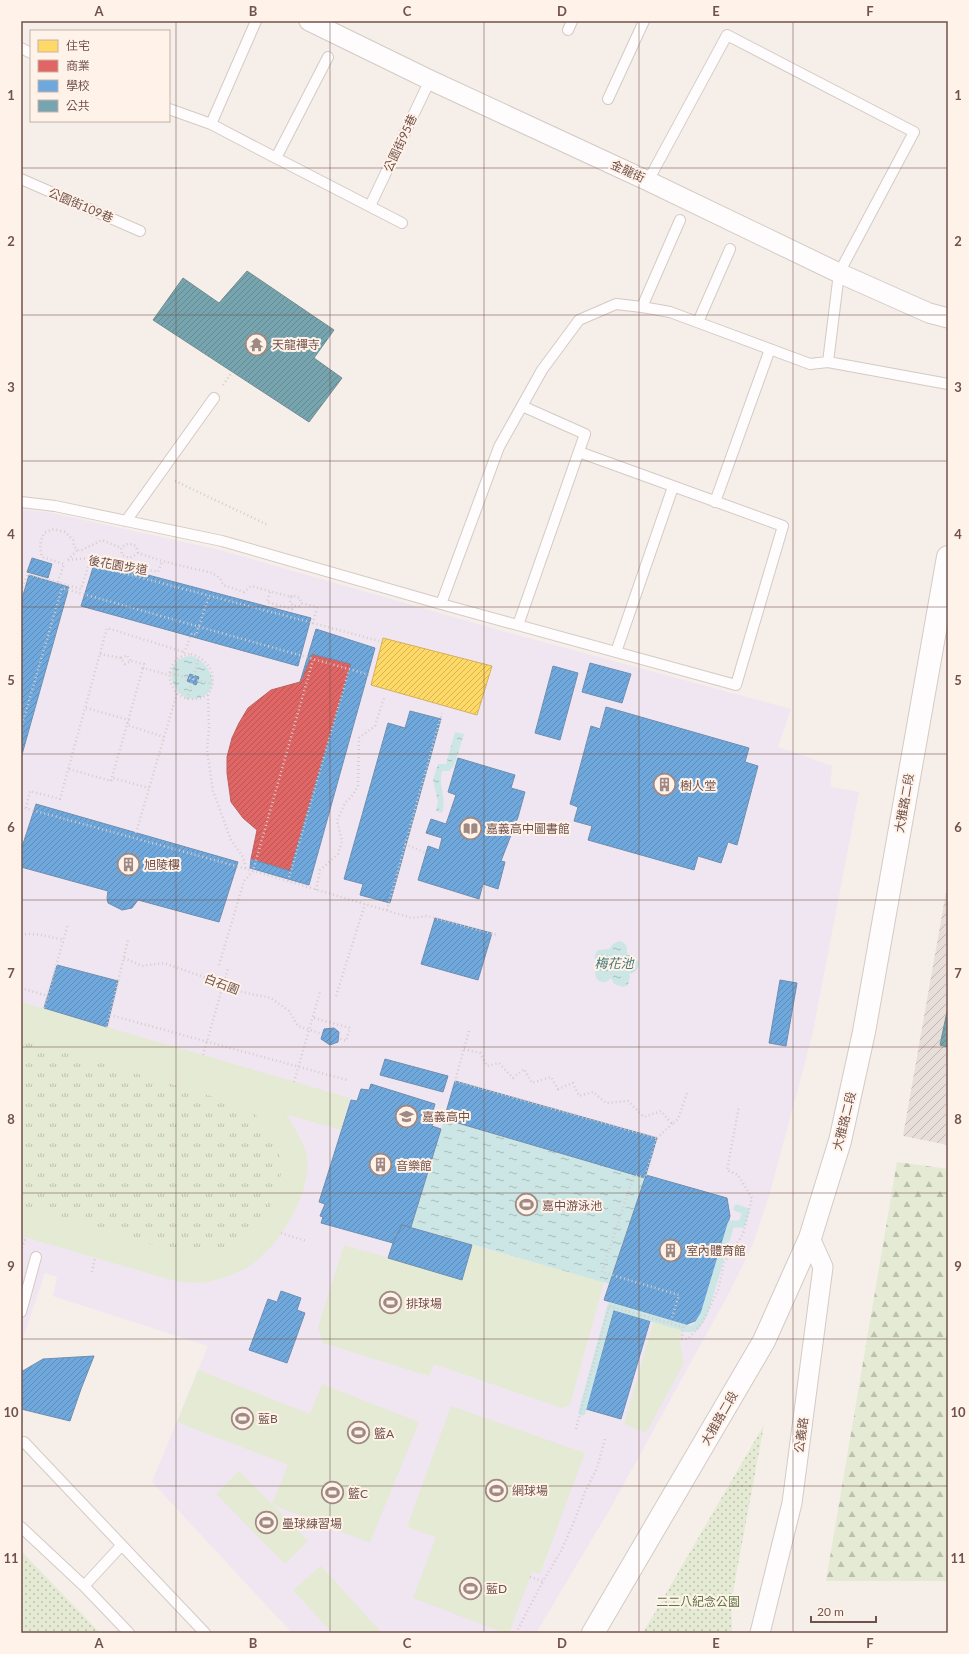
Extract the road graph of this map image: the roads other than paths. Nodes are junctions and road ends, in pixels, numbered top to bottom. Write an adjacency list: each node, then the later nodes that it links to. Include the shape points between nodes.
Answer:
1 (256, 21): 10 (lane)
2 (309, 21): 7 (street, 金龍街)
3 (644, 21): 8 (lane)
4 (21, 48): 5 (lane)
5 (30, 52)
6 (328, 57): 11 (lane)
7 (430, 80): 13 (street, 金龍街); 14 (lane, 公園街95巷)
8 (608, 99)
9 (170, 109): 10 (lane)
10 (211, 124): 11 (lane)
11 (276, 158): 14 (lane)
12 (21, 179): 17 (lane, 公園街109巷)
13 (648, 181): 19 (street, 金龍街); 19 (lane, via 727,35 914,132)
14 (370, 206): 16 (lane)
15 (680, 220): 20 (lane)
16 (402, 223)
17 (140, 231)
18 (730, 249): 22 (lane)
19 (839, 273): 21 (street, 金龍街, via 929,313); 24 (lane)
20 (642, 306): 22 (lane); 27 (lane, via 616,304 579,320 542,370)
21 (948, 318)
22 (698, 322): 23 (lane)
23 (770, 349): 24 (lane, via 810,364); 31 (lane)
24 (828, 362): 25 (lane)
25 (948, 384)
26 (214, 398): 32 (lane)
27 (522, 406): 28 (lane, via 585,434); 35 (lane, via 499,447)
28 (579, 452): 29 (lane); 36 (lane)
29 (673, 487): 31 (lane); 37 (lane)
30 (21, 502): 32 (lane, via 55,506)
31 (715, 502): 37 (lane, via 783,526 736,685)
32 (126, 521): 35 (lane, via 222,541)
33 (948, 557): 34 (main road, 大雅路二段)
34 (945, 589): 38 (main road, 大雅路二段, via 864,1032 840,1141)
35 (441, 604): 36 (lane)
36 (518, 625): 37 (lane)
37 (616, 652)
38 (810, 1238): 47 (main road, 大雅路二段, via 764,1341); 48 (street, 公義路, via 823,1267 792,1503)
39 (36, 1257): 40 (lane)
40 (21, 1312)
41 (24, 1442): 43 (lane)
42 (21, 1527): 44 (lane)
43 (121, 1546): 44 (lane); 46 (lane)
44 (84, 1586): 45 (lane)
45 (128, 1633)
46 (205, 1633)
47 (593, 1633)
48 (760, 1633)

